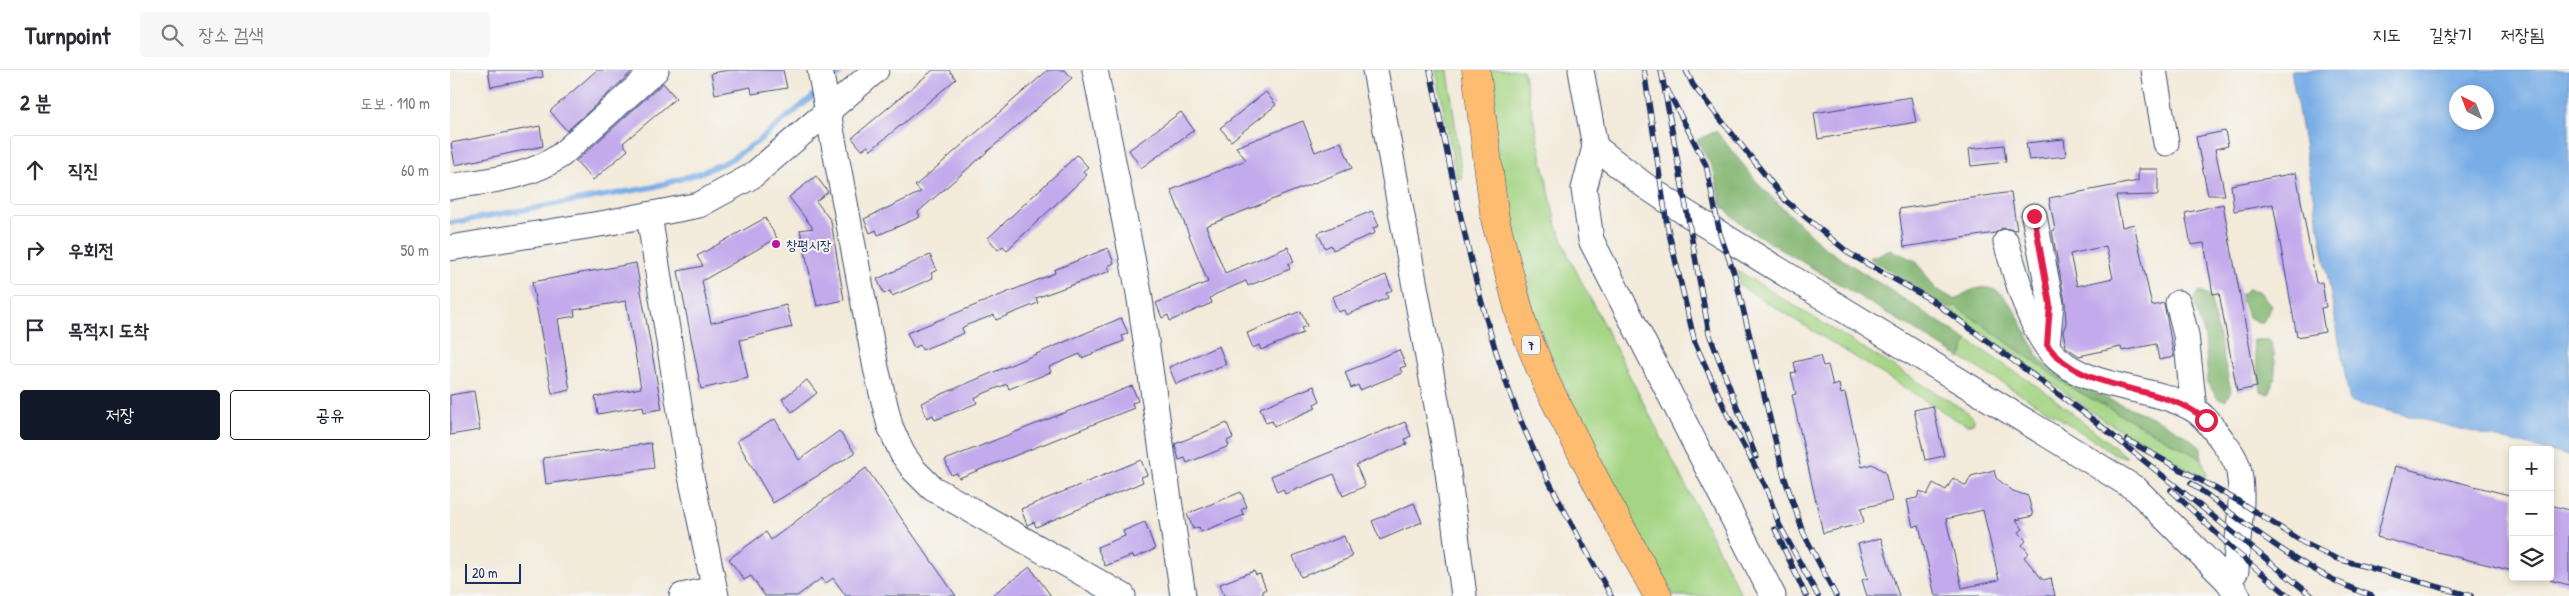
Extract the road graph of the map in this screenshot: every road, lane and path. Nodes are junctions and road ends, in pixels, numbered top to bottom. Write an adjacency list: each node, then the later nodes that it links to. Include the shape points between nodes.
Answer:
1 (656, 70): 11 (street, via 546,166)
2 (876, 70): 8 (street)
3 (1095, 70): 23 (street, via 1139,293)
4 (1376, 70): 24 (street, via 1445,449)
5 (1476, 70): 25 (highway, 7, via 1495,219 1523,326 1556,402)
6 (1581, 70): 10 (street)
7 (2154, 70): 9 (street)
8 (823, 89): 12 (street, via 752,176 699,205); 21 (street, via 876,368 890,426 902,453 932,488)
9 (2166, 143)
10 (1595, 146): 19 (street, via 1686,214 2136,489); 26 (street, via 1584,189 1590,240)
11 (450, 187)
12 (649, 215): 15 (street); 20 (street, via 688,462)
13 (2034, 216): 17 (street, via 2050,304)
14 (2006, 242): 17 (street, via 2026,307)
15 (450, 248)
16 (2178, 303): 18 (street, via 2186,335)
17 (2047, 345): 18 (street, via 2057,358 2079,373 2162,395)
18 (2194, 409): 19 (street, via 2230,450 2239,471 2241,491)
19 (2233, 589)
20 (715, 593): 22 (street)
21 (1111, 594)
22 (682, 596)
23 (1183, 596)
24 (1464, 596)
25 (1658, 596)
26 (1773, 596)

